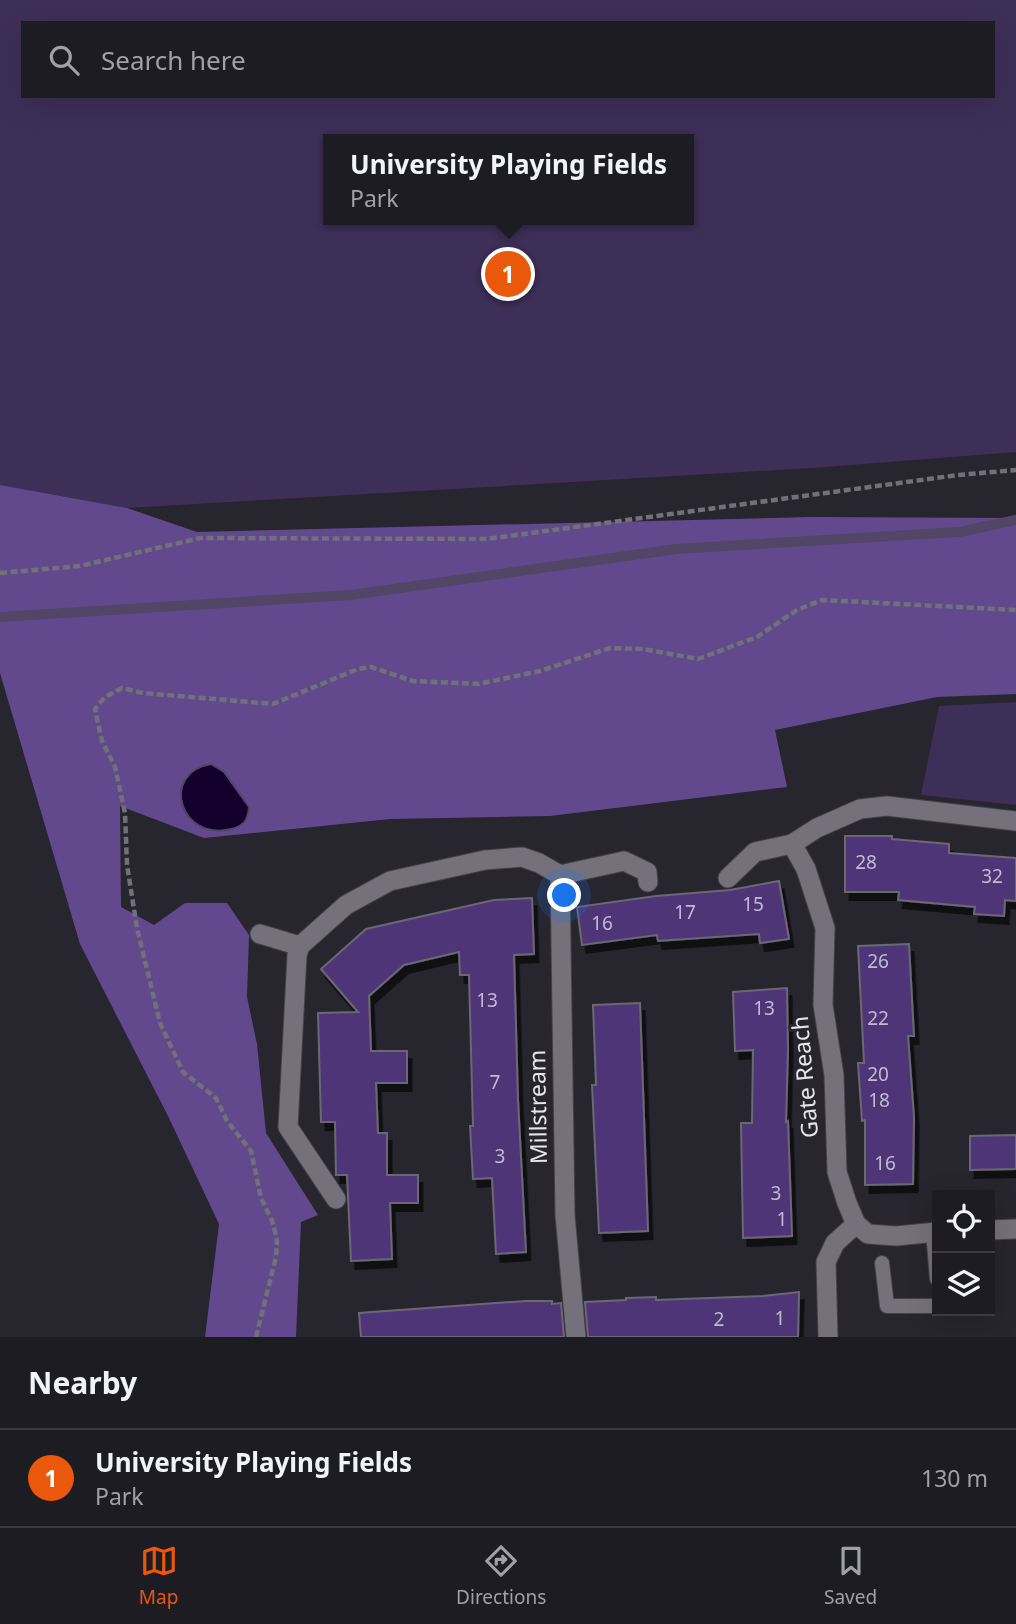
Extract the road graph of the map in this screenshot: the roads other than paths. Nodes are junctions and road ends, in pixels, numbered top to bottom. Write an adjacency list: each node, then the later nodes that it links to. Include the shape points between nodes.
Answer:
1 (1016, 821): 2 (street, via 887,806 860,809)
2 (792, 844): 4 (street, via 755,852); 9 (street, Gate Reach, via 806,869 825,928 823,1005 834,1075 836,1172)
3 (560, 875): 5 (street, via 624,861 647,872); 7 (street, via 522,858 485,860 390,881 346,905); 15 (street, Millstream, via 565,1215)
4 (728, 878)
5 (649, 882)
6 (260, 934): 7 (street)
7 (300, 946): 8 (street, via 288,1127)
8 (337, 1199)
9 (856, 1224): 12 (street, via 868,1234); 16 (street, via 835,1243 826,1262)
10 (1016, 1229): 11 (street)
11 (995, 1230)
12 (932, 1232)
13 (883, 1263): 14 (lane, via 887,1306)
14 (932, 1306)
15 (576, 1337)
16 (828, 1337)

